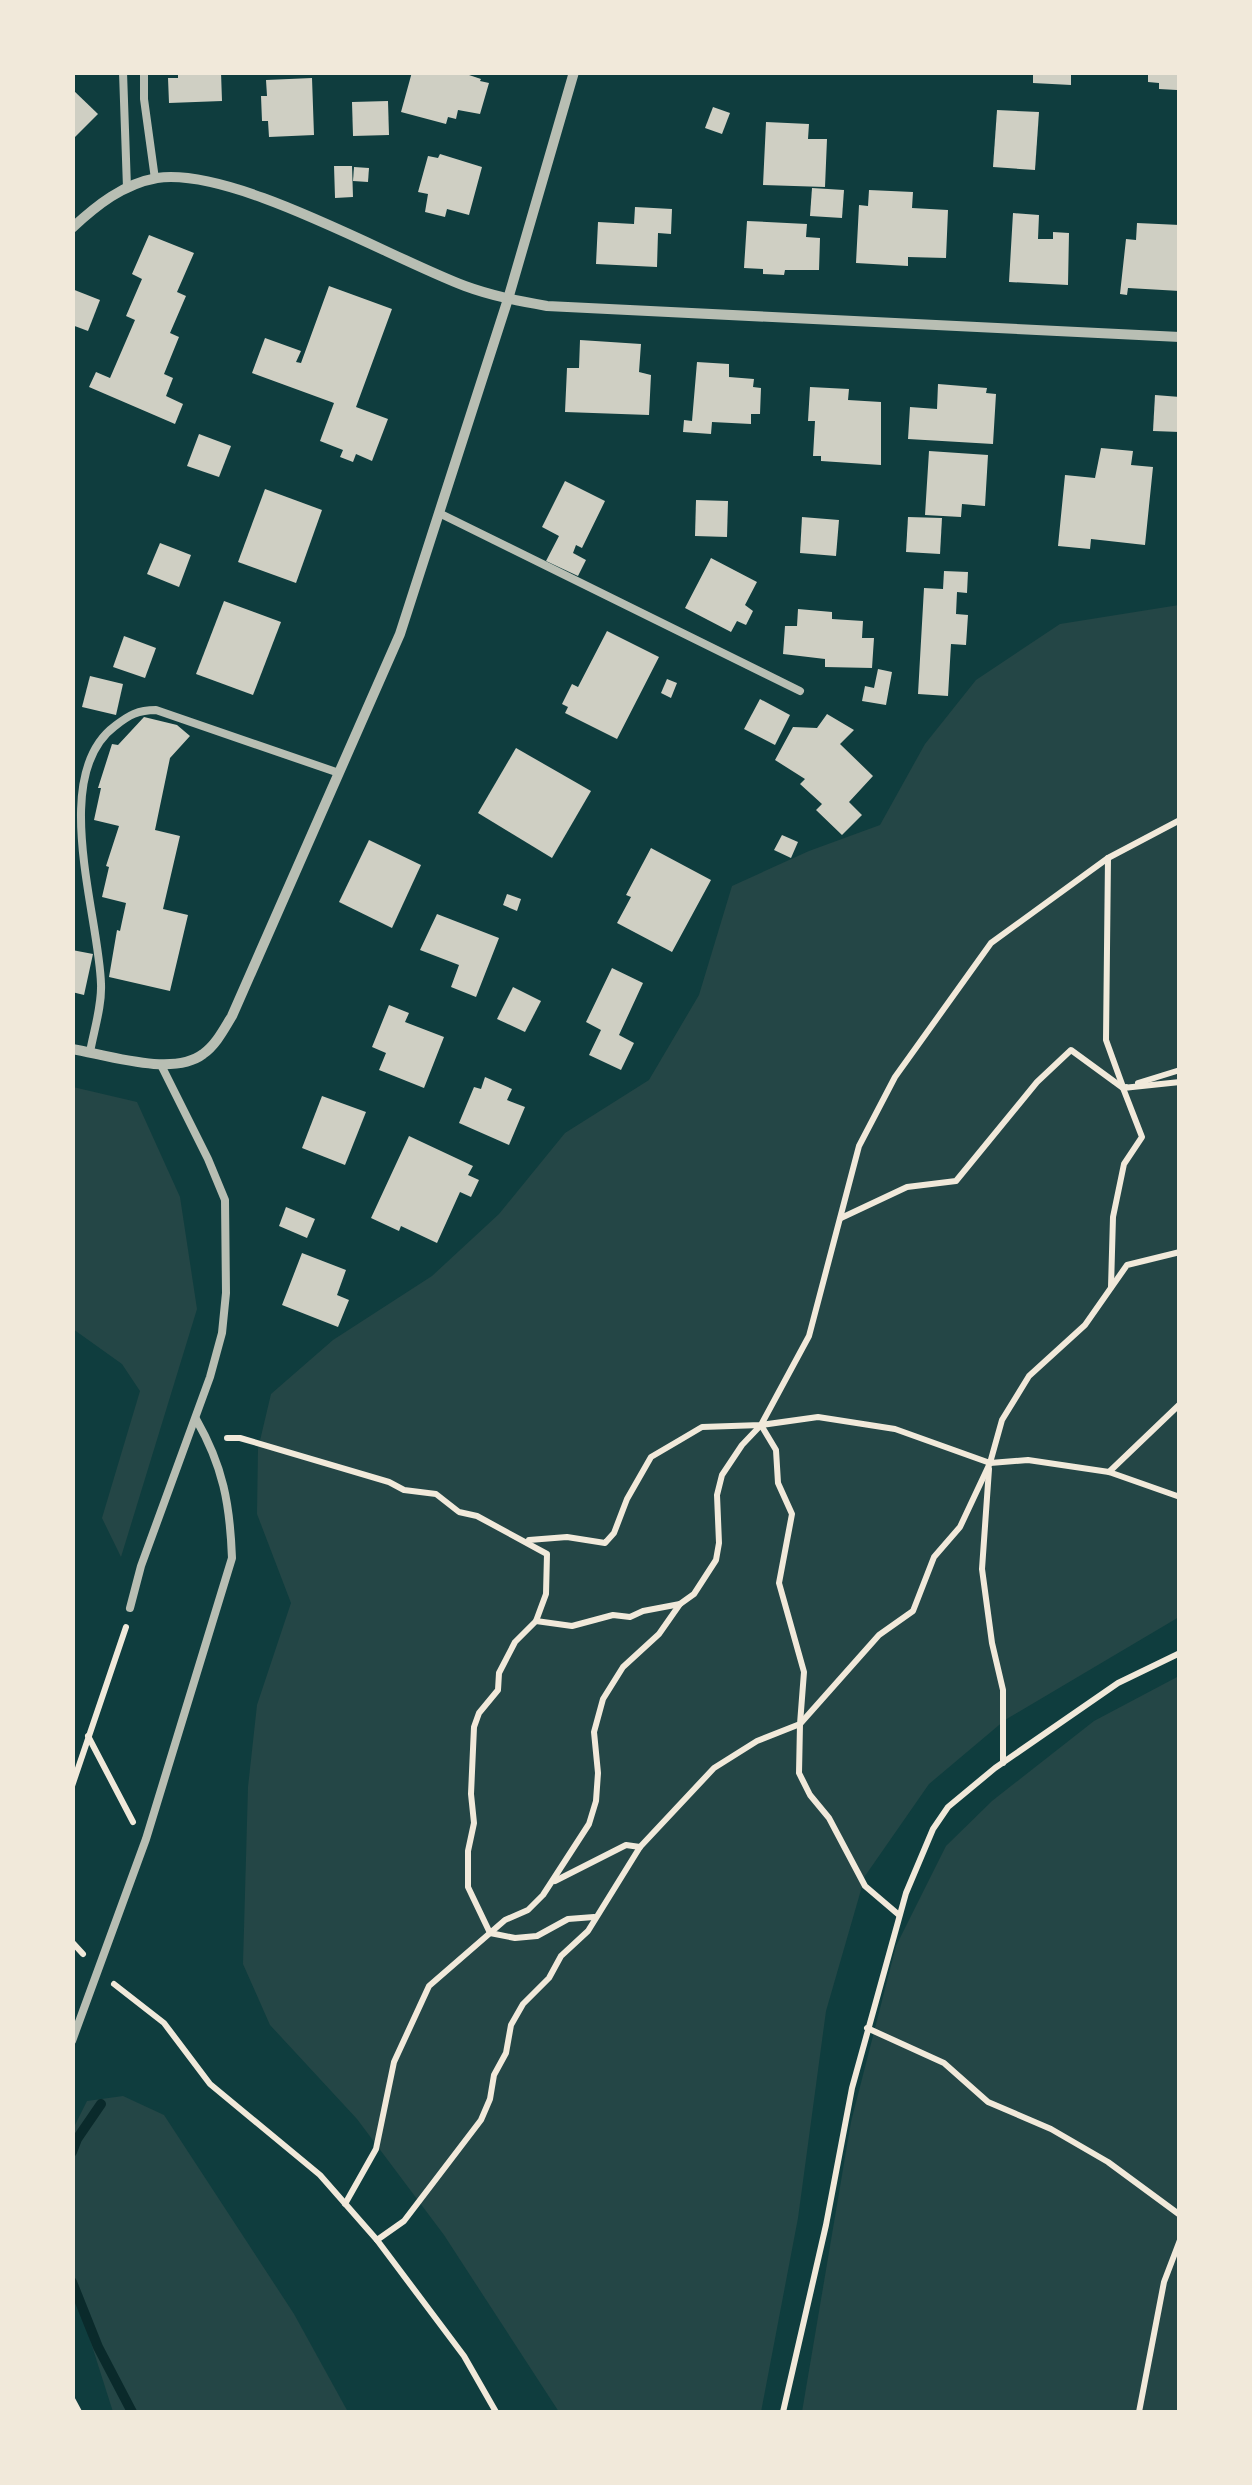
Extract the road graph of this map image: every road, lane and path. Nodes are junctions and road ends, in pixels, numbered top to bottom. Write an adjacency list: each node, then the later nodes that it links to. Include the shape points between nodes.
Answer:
1 (122, 72): 5 (lane)
2 (144, 72): 4 (lane)
3 (574, 72): 7 (street)
4 (156, 178): 5 (street); 7 (street, via 244,192)
5 (127, 188): 6 (street)
6 (72, 228)
7 (508, 298): 8 (street, via 587,309); 9 (street)
8 (1180, 337)
9 (441, 514): 10 (lane); 11 (street, via 400,634)
10 (800, 691)
11 (339, 773): 15 (lane, via 156,710 130,714 98,741 81,811 101,988); 16 (street, via 232,1016 203,1054)
12 (1180, 820): 13 (path)
13 (1108, 858): 19 (path, via 1106,1040); 20 (path, via 991,943 894,1077 859,1146)
14 (72, 1049): 15 (street)
15 (90, 1052): 16 (street)
16 (161, 1065): 24 (lane, via 225,1200 222,1333)
17 (1180, 1070): 19 (path)
18 (1180, 1082): 19 (path)
19 (1123, 1088): 20 (path, via 1071,1050 956,1180 907,1187); 22 (path, via 1142,1137 1124,1164 1113,1217)
20 (841, 1218): 25 (path, via 809,1336)
21 (1180, 1252): 22 (path, via 1127,1266)
22 (1111, 1288): 27 (path, via 1085,1325 1030,1376 1002,1420)
23 (1180, 1404): 28 (path)
24 (196, 1419): 26 (lane); 32 (lane)
25 (761, 1426): 27 (path, via 818,1416 895,1429); 30 (path, via 702,1428 651,1458 605,1543); 31 (path, via 722,1475 716,1560); 35 (path, via 776,1450 778,1483 792,1514 779,1583 804,1672)
26 (210, 1443): 30 (path, via 231,1436 436,1494 460,1512); 39 (lane, via 230,1511 232,1558)
27 (990, 1463): 28 (path, via 1028,1460); 35 (path, via 960,1527 934,1556 913,1611 879,1634); 37 (path, via 982,1569 1003,1690)
28 (1109, 1472): 29 (path)
29 (1180, 1497)
30 (528, 1540): 33 (path, via 548,1554 546,1594)
31 (680, 1604): 33 (path, via 572,1626); 41 (path, via 602,1699 594,1732 596,1801)
32 (130, 1608): 36 (path)
33 (536, 1621): 44 (path, via 515,1642 498,1690 474,1727 468,1887)
34 (1180, 1653): 37 (path, via 1118,1684)
35 (800, 1724): 40 (path, via 714,1768); 42 (path, via 799,1773 810,1795 865,1886)
36 (87, 1735): 38 (path); 39 (path, via 125,1813)
37 (1003, 1763): 42 (path, via 970,1786 933,1828)
38 (72, 1786)
39 (146, 1839): 45 (lane)
40 (640, 1847): 41 (path, via 626,1845); 43 (path)
41 (554, 1882): 44 (path, via 528,1910)
42 (900, 1916): 46 (path)
43 (595, 1917): 44 (path, via 568,1919 537,1936); 50 (path, via 511,2025 481,2120 404,2221)
44 (490, 1933): 48 (path, via 420,2001 394,2062 376,2148)
45 (100, 1972): 47 (lane); 48 (path, via 164,2023 210,2084 320,2174)
46 (868, 2028): 49 (path, via 944,2063 988,2102 1051,2128); 55 (path)
47 (72, 2041)
48 (345, 2204): 50 (path)
49 (1180, 2215)
50 (376, 2240): 54 (path, via 464,2356)
51 (1180, 2240): 56 (path, via 1164,2282)
52 (72, 2399): 53 (path)
53 (79, 2412)
54 (496, 2412)
55 (783, 2412)
56 (1139, 2412)

